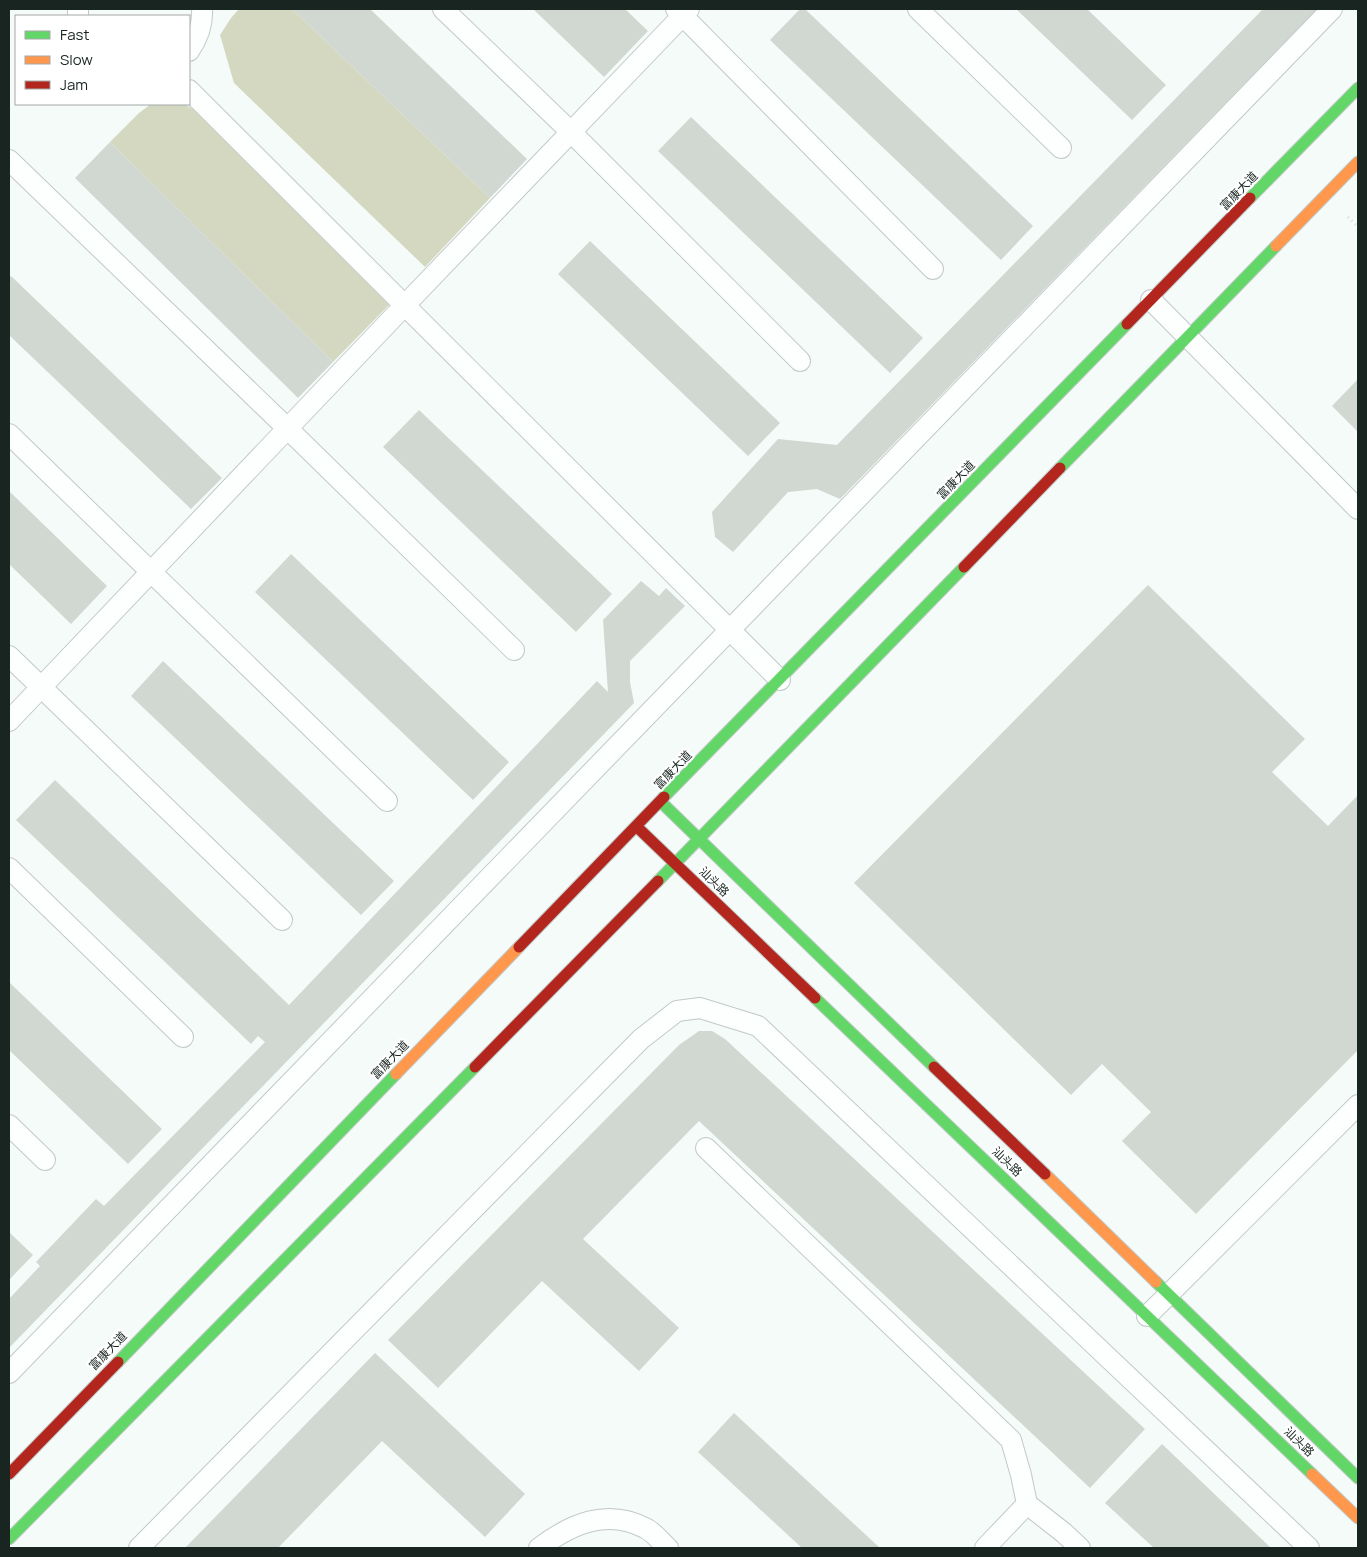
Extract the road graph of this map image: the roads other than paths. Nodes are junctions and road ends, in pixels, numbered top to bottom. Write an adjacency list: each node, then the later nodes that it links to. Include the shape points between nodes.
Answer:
1 (202, 9): 6 (lane, via 197,40)
2 (443, 9): 9 (lane)
3 (918, 9): 10 (lane)
4 (1332, 9): 22 (lane)
5 (682, 11): 9 (lane); 13 (lane)
6 (190, 50)
7 (1358, 88): 14 (street, 富康大道)
8 (190, 91): 15 (lane)
9 (571, 132): 15 (lane); 17 (lane)
10 (1061, 148)
11 (9, 160): 18 (lane)
12 (1358, 162): 16 (street)
13 (933, 269)
14 (1151, 300): 16 (lane); 25 (street, 富康大道)
15 (405, 305): 18 (lane); 22 (lane)
16 (1188, 338): 20 (lane); 31 (street)
17 (800, 362)
18 (287, 428): 21 (lane); 23 (lane)
19 (9, 434): 21 (lane)
20 (1358, 509)
21 (151, 572): 26 (lane); 28 (lane)
22 (729, 630): 25 (lane); 42 (lane)
23 (514, 650)
24 (9, 656): 26 (lane)
25 (780, 680): 29 (street, 富康大道)
26 (41, 688): 27 (lane); 34 (lane)
27 (9, 721)
28 (387, 801)
29 (661, 802): 30 (street, 富康大道); 31 (street, 汕头路)
30 (636, 826): 32 (street, 汕头路); 43 (street, 富康大道)
31 (700, 839): 32 (street); 40 (street, 汕头路)
32 (675, 864): 41 (street, 汕头路); 47 (street)
33 (9, 868): 35 (lane)
34 (282, 920)
35 (183, 1037)
36 (1358, 1105): 40 (lane)
37 (9, 1125): 39 (lane)
38 (706, 1148): 45 (lane, via 1011,1440)
39 (45, 1160)
40 (1169, 1294): 41 (lane); 44 (street, 汕头路)
41 (1148, 1316): 46 (street, 汕头路)
42 (9, 1373)
43 (9, 1474)
44 (1358, 1478)
45 (1027, 1504): 51 (lane); 52 (lane)
46 (1358, 1518)
47 (9, 1539)
48 (139, 1548): 53 (lane, via 641,1039 676,1011 700,1008 758,1026)
49 (539, 1548): 50 (lane, via 571,1527 599,1519 622,1518 647,1528)
50 (668, 1548)
51 (985, 1548)
52 (1080, 1548)
53 (1310, 1548)

